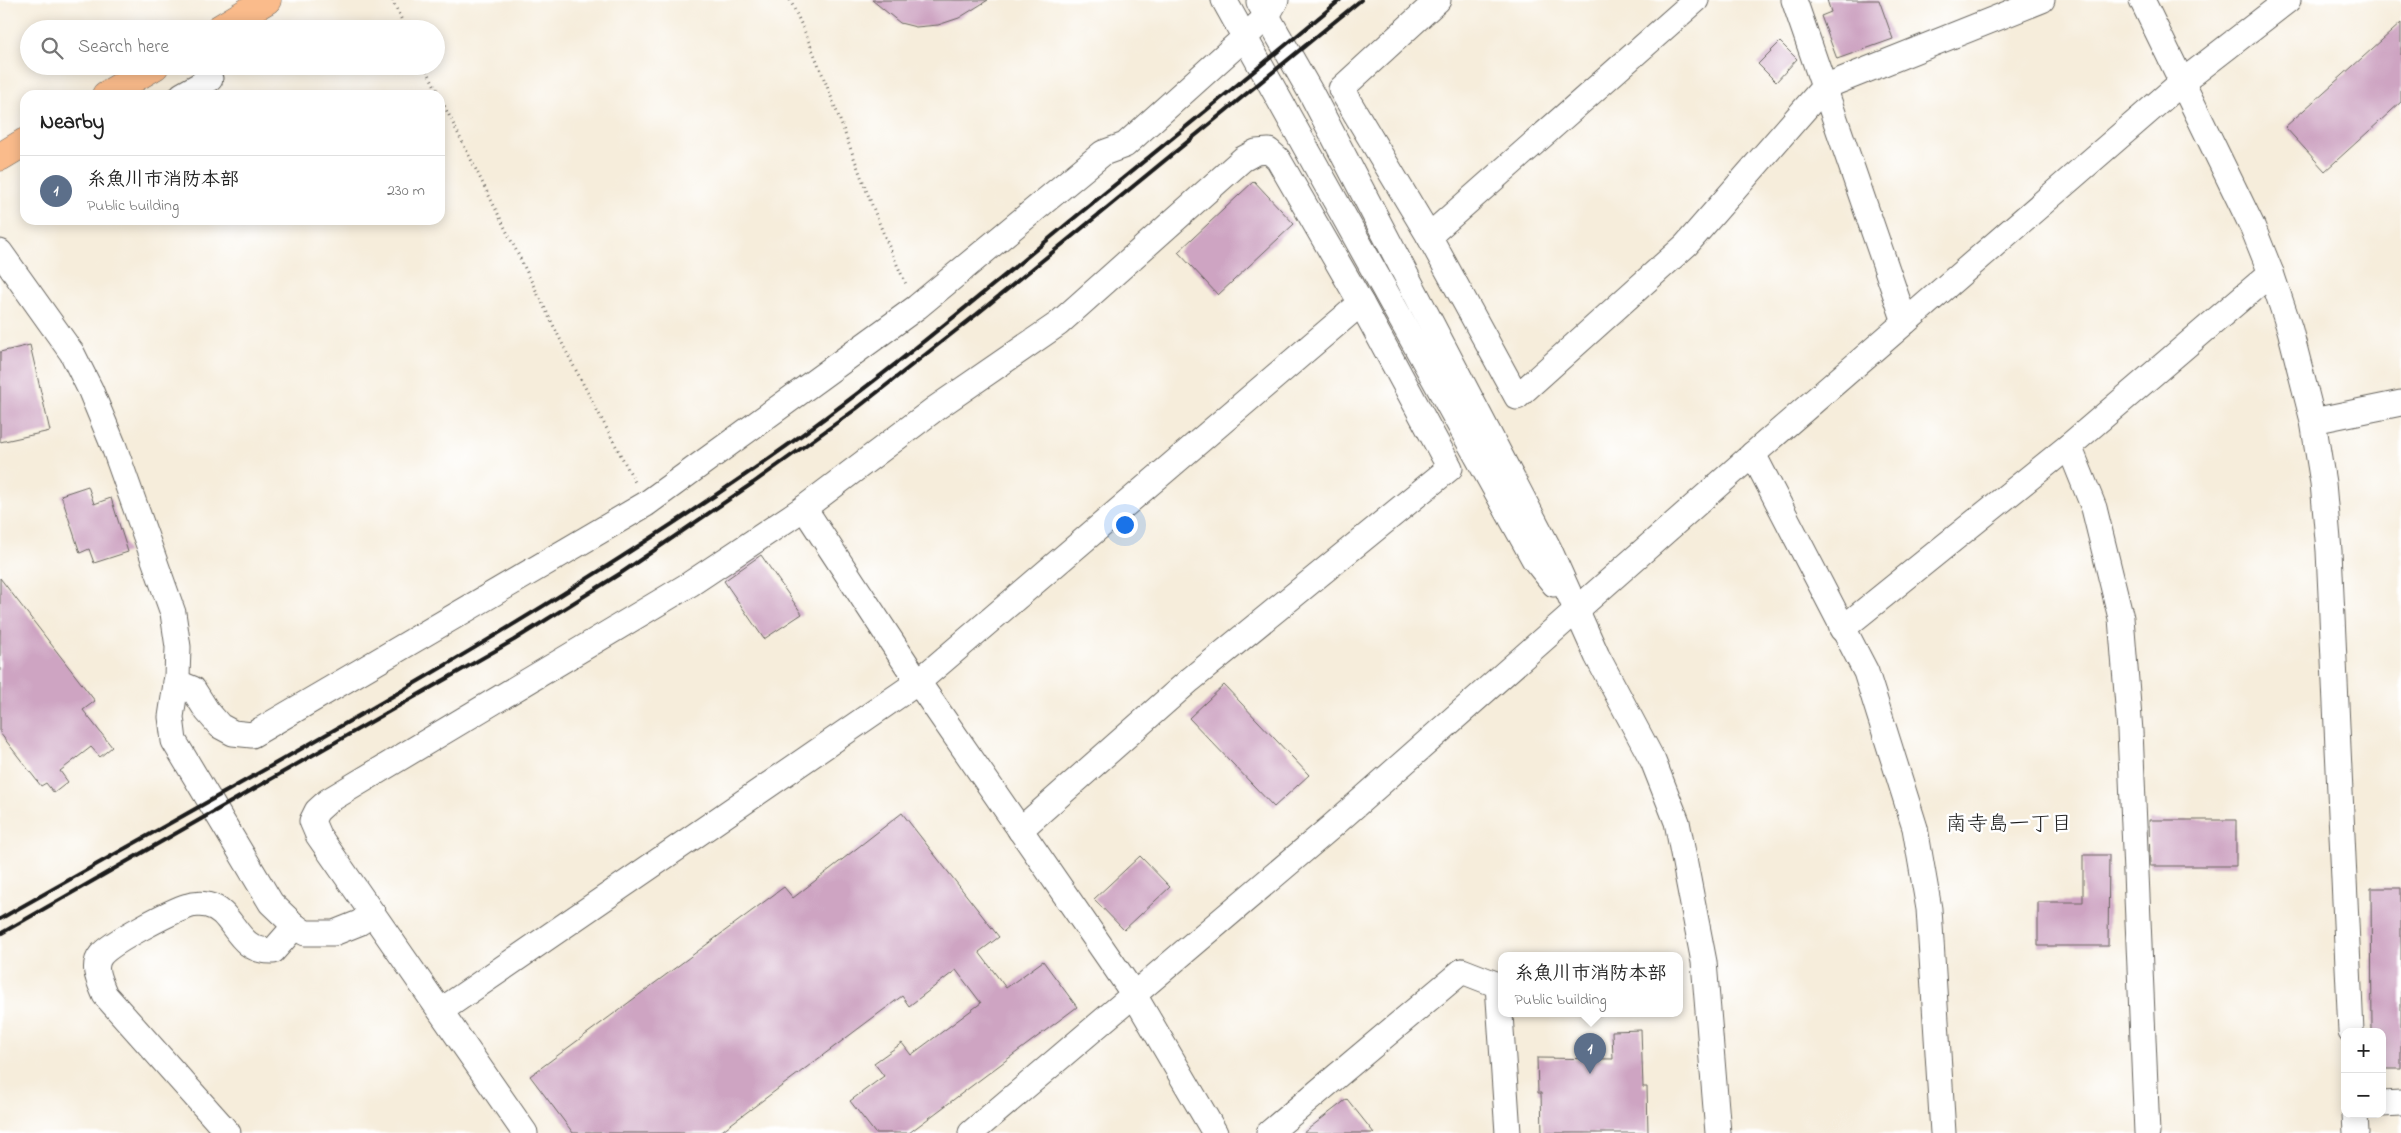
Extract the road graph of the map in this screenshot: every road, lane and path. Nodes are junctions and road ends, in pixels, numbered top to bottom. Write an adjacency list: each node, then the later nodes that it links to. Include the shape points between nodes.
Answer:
1 (267, 0): 13 (highway)
2 (392, 0): 14 (path)
3 (790, 0): 31 (path, via 822,70 886,241)
4 (1208, 0): 15 (street)
5 (1224, 0): 15 (street)
6 (1438, 0): 27 (street, via 1341,89)
7 (1696, 0): 27 (street)
8 (1794, 0): 20 (street)
9 (2042, 0): 20 (street)
10 (2142, 0): 19 (street)
11 (2288, 0): 19 (street)
12 (1267, 5): 15 (street); 39 (street, via 1545,540)
13 (234, 20)
14 (402, 20)
15 (1240, 42): 31 (street, via 1125,144 1103,153); 39 (street, via 1534,559)
16 (140, 75): 21 (highway)
17 (208, 75): 22 (street, via 210,79)
18 (430, 75): 23 (path)
19 (2181, 83): 29 (street, via 2253,228); 32 (street)
20 (1824, 87): 27 (street, via 1686,245 1517,397); 32 (street)
21 (114, 90)
22 (191, 90)
23 (437, 90)
24 (445, 106): 37 (path)
25 (20, 145): 26 (highway)
26 (0, 157)
27 (1429, 236)
28 (0, 252): 41 (street, via 72,353 114,447 173,613 178,648)
29 (2271, 273): 34 (street, via 2290,330); 35 (street)
30 (1361, 303): 38 (street, via 1278,159 1268,151 1256,152 1243,159 1058,324 936,408); 42 (street); 43 (street, via 1450,468 1190,680)
31 (917, 307): 37 (street)
32 (1905, 322): 36 (street)
33 (2401, 403): 34 (street)
34 (2313, 421): 50 (street, via 2329,550)
35 (2069, 446): 40 (street); 62 (street, via 2094,508 2121,618 2130,731)
36 (1753, 454): 39 (street); 40 (street)
37 (646, 504): 41 (street, via 252,735 233,733 220,726 193,689)
38 (804, 508): 42 (street); 44 (street, via 690,584 328,801 317,811 312,822 318,835)
39 (1576, 611): 47 (street, via 1330,828); 60 (street, via 1653,760 1676,822 1704,962)
40 (1842, 629): 61 (street, via 1866,672 1915,828 1928,909)
41 (176, 682): 45 (street, via 171,717 174,741 271,903)
42 (918, 682): 43 (street); 48 (street)
43 (1020, 830): 47 (street)
44 (373, 914): 45 (street, via 334,934 305,933); 48 (street)
45 (295, 926): 54 (street, via 273,951 259,952 216,908 190,905 173,911 100,956 96,972 105,995)
46 (1498, 984): 58 (street, via 1462,970)
47 (1133, 993): 56 (street); 57 (street)
48 (442, 1010): 55 (street)
49 (1500, 1017): 59 (street)
50 (2351, 1028)
51 (2401, 1103): 52 (street)
52 (2386, 1104)
53 (2355, 1118): 63 (street)
54 (228, 1133)
55 (525, 1133)
56 (971, 1133)
57 (1215, 1133)
58 (1269, 1133)
59 (1508, 1133)
60 (1718, 1133)
61 (1943, 1133)
62 (2147, 1133)
63 (2356, 1133)

